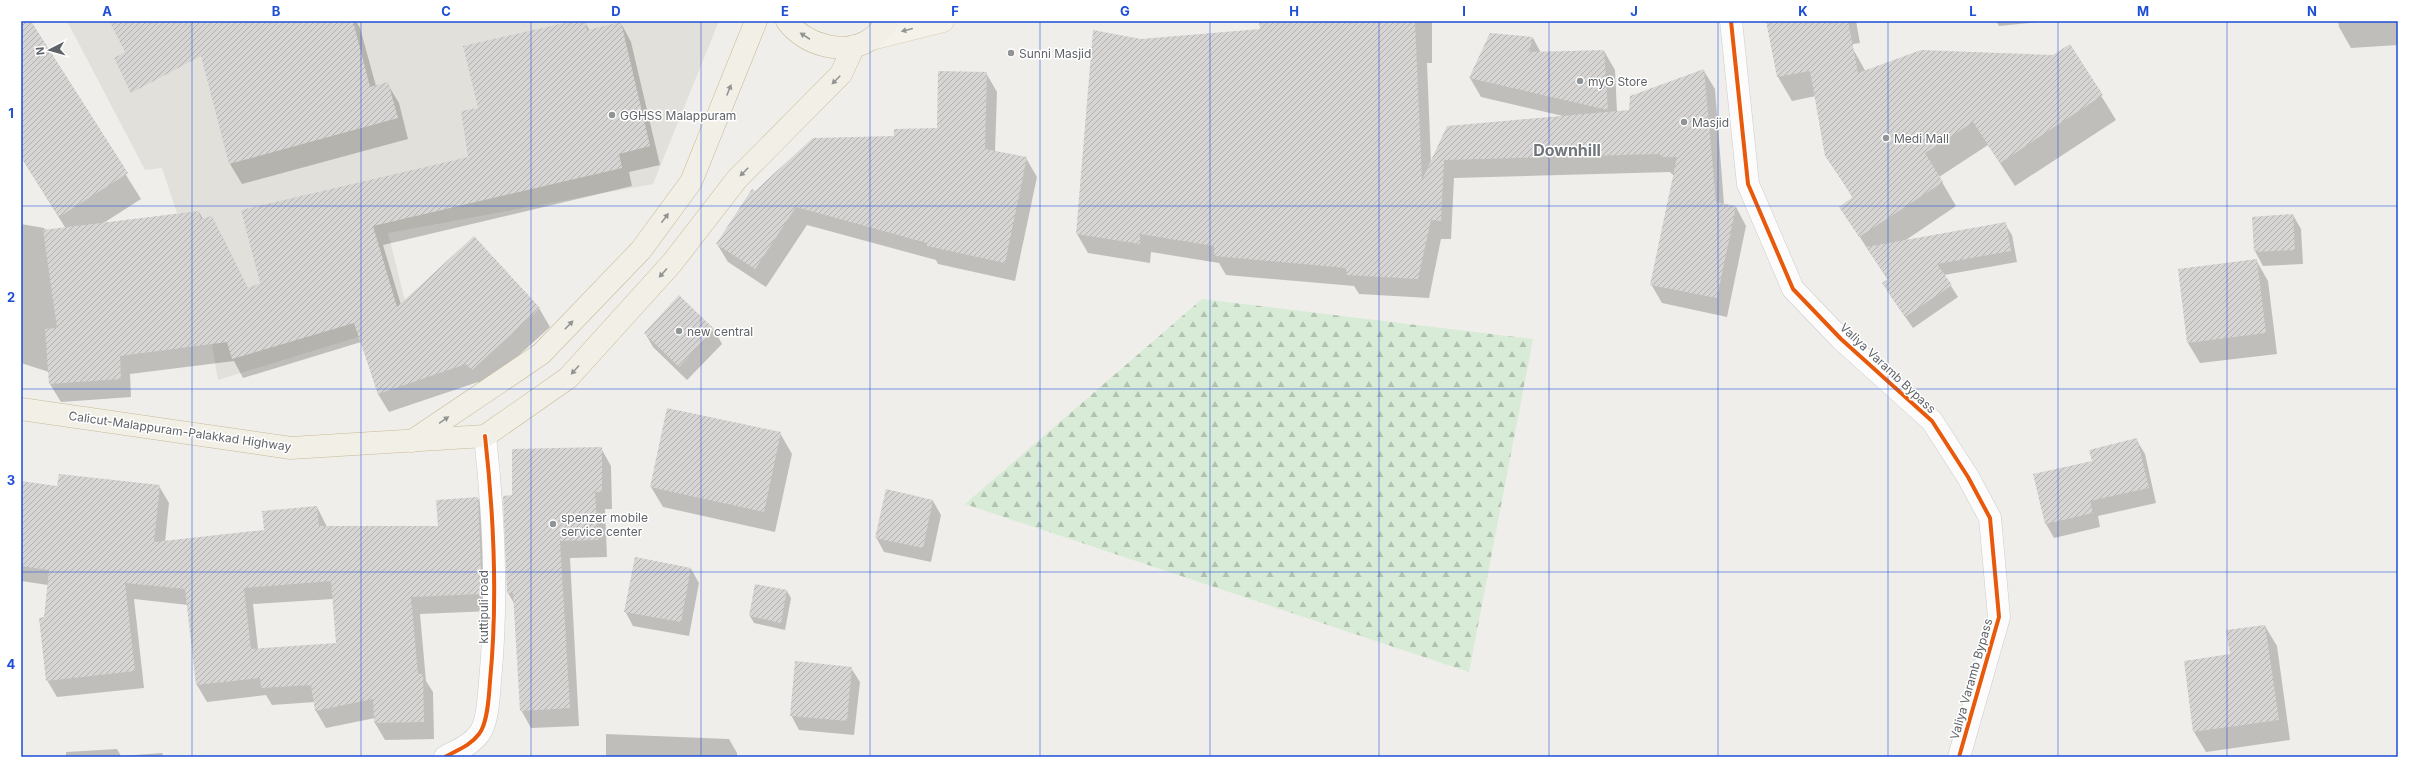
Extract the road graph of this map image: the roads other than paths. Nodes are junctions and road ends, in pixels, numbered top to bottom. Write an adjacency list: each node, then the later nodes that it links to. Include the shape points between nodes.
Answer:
1 (756, 21): 9 (highway, one-way to 1, via 541,354 641,250 691,182)
2 (788, 21): 6 (highway, one-way to 2, via 836,47 818,44 802,35)
3 (888, 21): 6 (highway)
4 (942, 21): 6 (main road, one-way to 6)
5 (1730, 21): 11 (street, Valiya Varamb Bypass, via 1748,184 1793,289 1841,339 1932,421 1968,477 1990,518 1999,617)
6 (862, 43): 8 (highway, one-way to 8, via 842,74 737,179 672,263 568,378)
7 (21, 409): 9 (highway, Calicut-Malappuram-Palakkad Highway, via 291,448)
8 (485, 436): 9 (highway, Calicut-Malappuram-Palakkad Highway); 10 (street, kuttipuli road, via 493,508 495,634 488,704 480,733 464,748)
9 (411, 442)
10 (444, 757)
11 (1959, 757)

